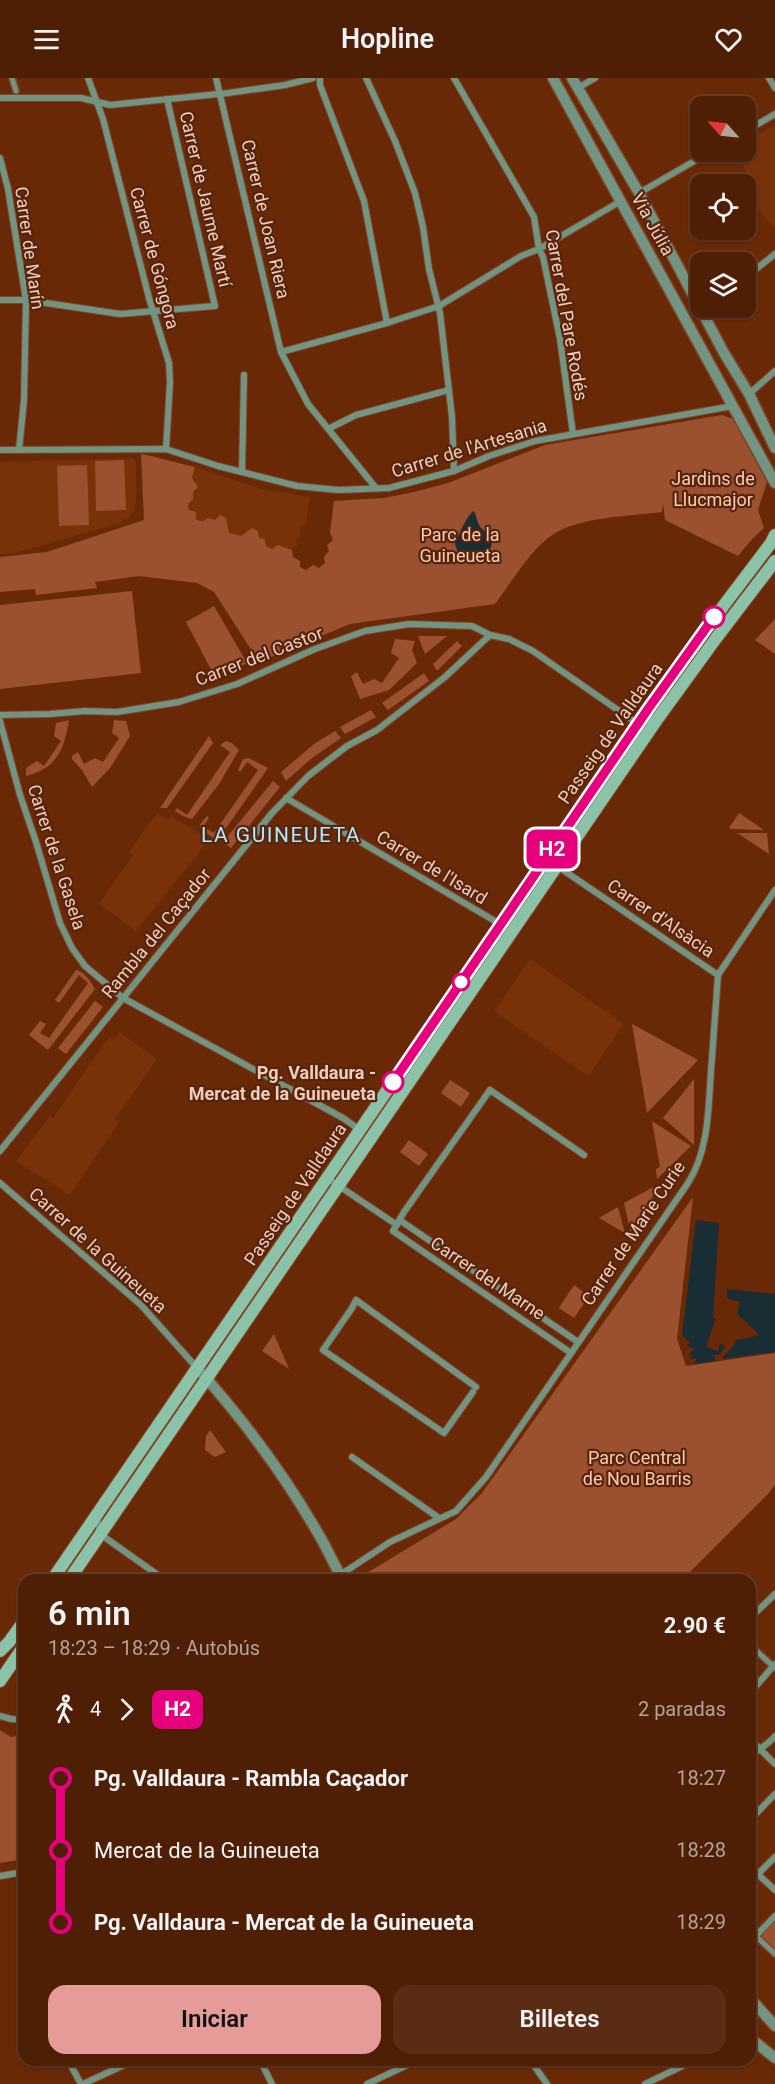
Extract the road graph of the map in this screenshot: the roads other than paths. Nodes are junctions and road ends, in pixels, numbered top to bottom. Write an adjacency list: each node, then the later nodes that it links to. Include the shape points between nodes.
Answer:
1 (12, 78): 15 (street)
2 (88, 78): 19 (street, Carrer de Góngora)
3 (216, 78): 16 (street, Carrer de Joan Riera)
4 (313, 78): 12 (street)
5 (320, 78): 35 (street, via 364,201)
6 (366, 78): 32 (street, via 415,193)
7 (454, 78): 26 (street, Carrer del Pare Rodés, via 534,217)
8 (553, 78): 25 (street, Via Júlia)
9 (572, 78): 13 (street, Via Júlia)
10 (595, 78): 13 (street)
11 (769, 78): 14 (street)
12 (285, 81): 16 (street)
13 (578, 88): 24 (street, Via Júlia)
14 (775, 88)
15 (16, 91)
16 (221, 94): 18 (street); 36 (street, Carrer de Joan Riera)
17 (0, 98): 19 (street)
18 (167, 99): 19 (street, via 110,105); 33 (street, Carrer de Jaume Martí, via 215,306)
19 (95, 101): 33 (street, Carrer de Góngora)
20 (775, 114): 21 (street)
21 (756, 125)
22 (0, 158): 31 (street, Carrer de Marín)
23 (693, 162): 24 (street)
24 (639, 193): 29 (street, Via Júlia)
25 (621, 201): 26 (street); 41 (street, Via Júlia)
26 (539, 249): 32 (street); 43 (street, Carrer del Pare Rodés, via 560,339)
27 (775, 254): 28 (street)
28 (756, 269)
29 (690, 285)
30 (0, 300): 31 (street)
31 (26, 300): 33 (street, via 120,314); 47 (street, Carrer de Marín)
32 (439, 306): 35 (street); 39 (street)
33 (152, 310): 45 (street, Carrer de Góngora, via 169,363)
34 (708, 318): 40 (street, Via Júlia)
35 (387, 324): 36 (street)
36 (281, 352): 42 (street, Carrer de Joan Riera, via 308,404)
37 (775, 371): 40 (street)
38 (244, 375): 49 (street)
39 (449, 390): 42 (street, via 356,415); 48 (street)
40 (749, 394): 41 (street); 44 (street, Via Júlia)
41 (733, 406): 43 (street, Carrer de l'Artesania); 50 (street, Via Júlia)
42 (327, 429): 51 (street, Carrer de Joan Riera)
43 (573, 434): 48 (street, Carrer de l'Artesania, via 527,444)
44 (775, 448)
45 (166, 449): 47 (street, Carrer de l'Artesania); 49 (street, Carrer de l'Artesania)
46 (0, 450): 47 (street, Carrer de l'Artesania)
47 (19, 450)
48 (454, 471): 51 (street, Carrer de l'Artesania)
49 (242, 472): 51 (street, Carrer de l'Artesania, via 315,489)
50 (775, 483)
51 (376, 488)
52 (775, 535): 57 (main road, Passeig de Valldaura)
53 (775, 561): 58 (main road, Passeig de Valldaura)
54 (490, 635): 55 (street, Carrer del Castor, via 469,626 409,624 365,631 237,684 179,702 117,712); 57 (street, Carrer del Castor, via 533,651); 59 (street, Rambla del Caçador, via 445,677 377,730 347,746)
55 (0, 715)
56 (0, 721): 65 (street, Carrer de la Gasela, via 60,923 85,966)
57 (638, 724): 58 (main road); 60 (main road, Passeig de Valldaura)
58 (649, 731): 61 (main road, Passeig de Valldaura)
59 (286, 798): 63 (street, Carrer de l'Isard); 65 (street, Rambla del Caçador)
60 (545, 859): 61 (main road); 63 (main road, Passeig de Valldaura)
61 (557, 866): 64 (street, Carrer d'Alsàcia); 71 (main road, Passeig de Valldaura)
62 (775, 890): 64 (street)
63 (501, 925): 66 (main road, Passeig de Valldaura)
64 (718, 975): 73 (street, Carrer de Marie Curie, via 709,1102 696,1171)
65 (123, 998): 66 (street, Carrer de la Gasela); 67 (street, Rambla del Caçador)
66 (360, 1130): 69 (main road, Passeig de Valldaura)
67 (0, 1151)
68 (584, 1155): 72 (street, via 490,1090)
69 (327, 1178): 71 (street, Carrer del Marne); 75 (main road, Passeig de Valldaura)
70 (0, 1183): 75 (street, Carrer de la Guineueta, via 141,1305)
71 (338, 1186): 72 (street, Carrer del Marne); 76 (main road, Passeig de Valldaura)
72 (399, 1223): 73 (street, Carrer del Marne); 74 (street, Carrer del Marne, via 393,1231)
73 (578, 1342): 74 (street, Carrer de Marie Curie)
74 (571, 1353): 80 (street, Carrer de Marie Curie, via 486,1477 456,1511)
75 (198, 1369): 76 (street); 79 (main road, Passeig de Valldaura)
76 (206, 1378): 81 (main road, Passeig de Valldaura); 85 (street, via 287,1484 320,1535)
77 (475, 1389): 77 (street, via 356,1300 323,1350 444,1433)
78 (352, 1457): 80 (street)
79 (97, 1514): 81 (street); 82 (main road, Passeig de Valldaura)
80 (439, 1518): 86 (street, Carrer de Marie Curie, via 390,1542)
81 (100, 1534): 83 (main road, Passeig de Valldaura); 84 (street)
82 (56, 1574)
83 (73, 1574)
84 (157, 1574)
85 (338, 1574)
86 (346, 1574)
87 (775, 1594): 88 (street)
88 (756, 1612)
89 (18, 1629): 91 (main road)
90 (756, 1650): 93 (street)
91 (0, 1651)
92 (18, 1655): 94 (main road)
93 (774, 1666): 95 (street)
94 (0, 1681)
95 (756, 1686)
96 (0, 1716): 97 (street)
97 (18, 1720)
98 (775, 1736): 100 (street)
99 (756, 1745): 100 (street)
100 (759, 1748): 101 (street); 102 (street)
101 (756, 1751)
102 (775, 1764)
103 (775, 1794): 104 (street)
104 (756, 1814)
105 (775, 1857): 107 (street)
106 (18, 1873): 108 (street)
107 (758, 1874): 109 (street)
108 (0, 1876)
109 (775, 1890)
110 (775, 1916): 111 (street)
111 (756, 1936)
112 (759, 1939): 113 (street)
113 (775, 1954)
114 (756, 2006): 115 (street)
115 (775, 2025)
116 (756, 2043): 117 (street)
117 (775, 2058)
118 (72, 2066): 124 (street)
119 (122, 2066): 124 (street)
120 (263, 2066): 125 (street)
121 (405, 2066): 126 (street)
122 (534, 2066): 127 (street)
123 (682, 2066): 128 (street)
124 (82, 2084)
125 (272, 2084)
126 (367, 2084)
127 (547, 2084)
128 (645, 2084)

